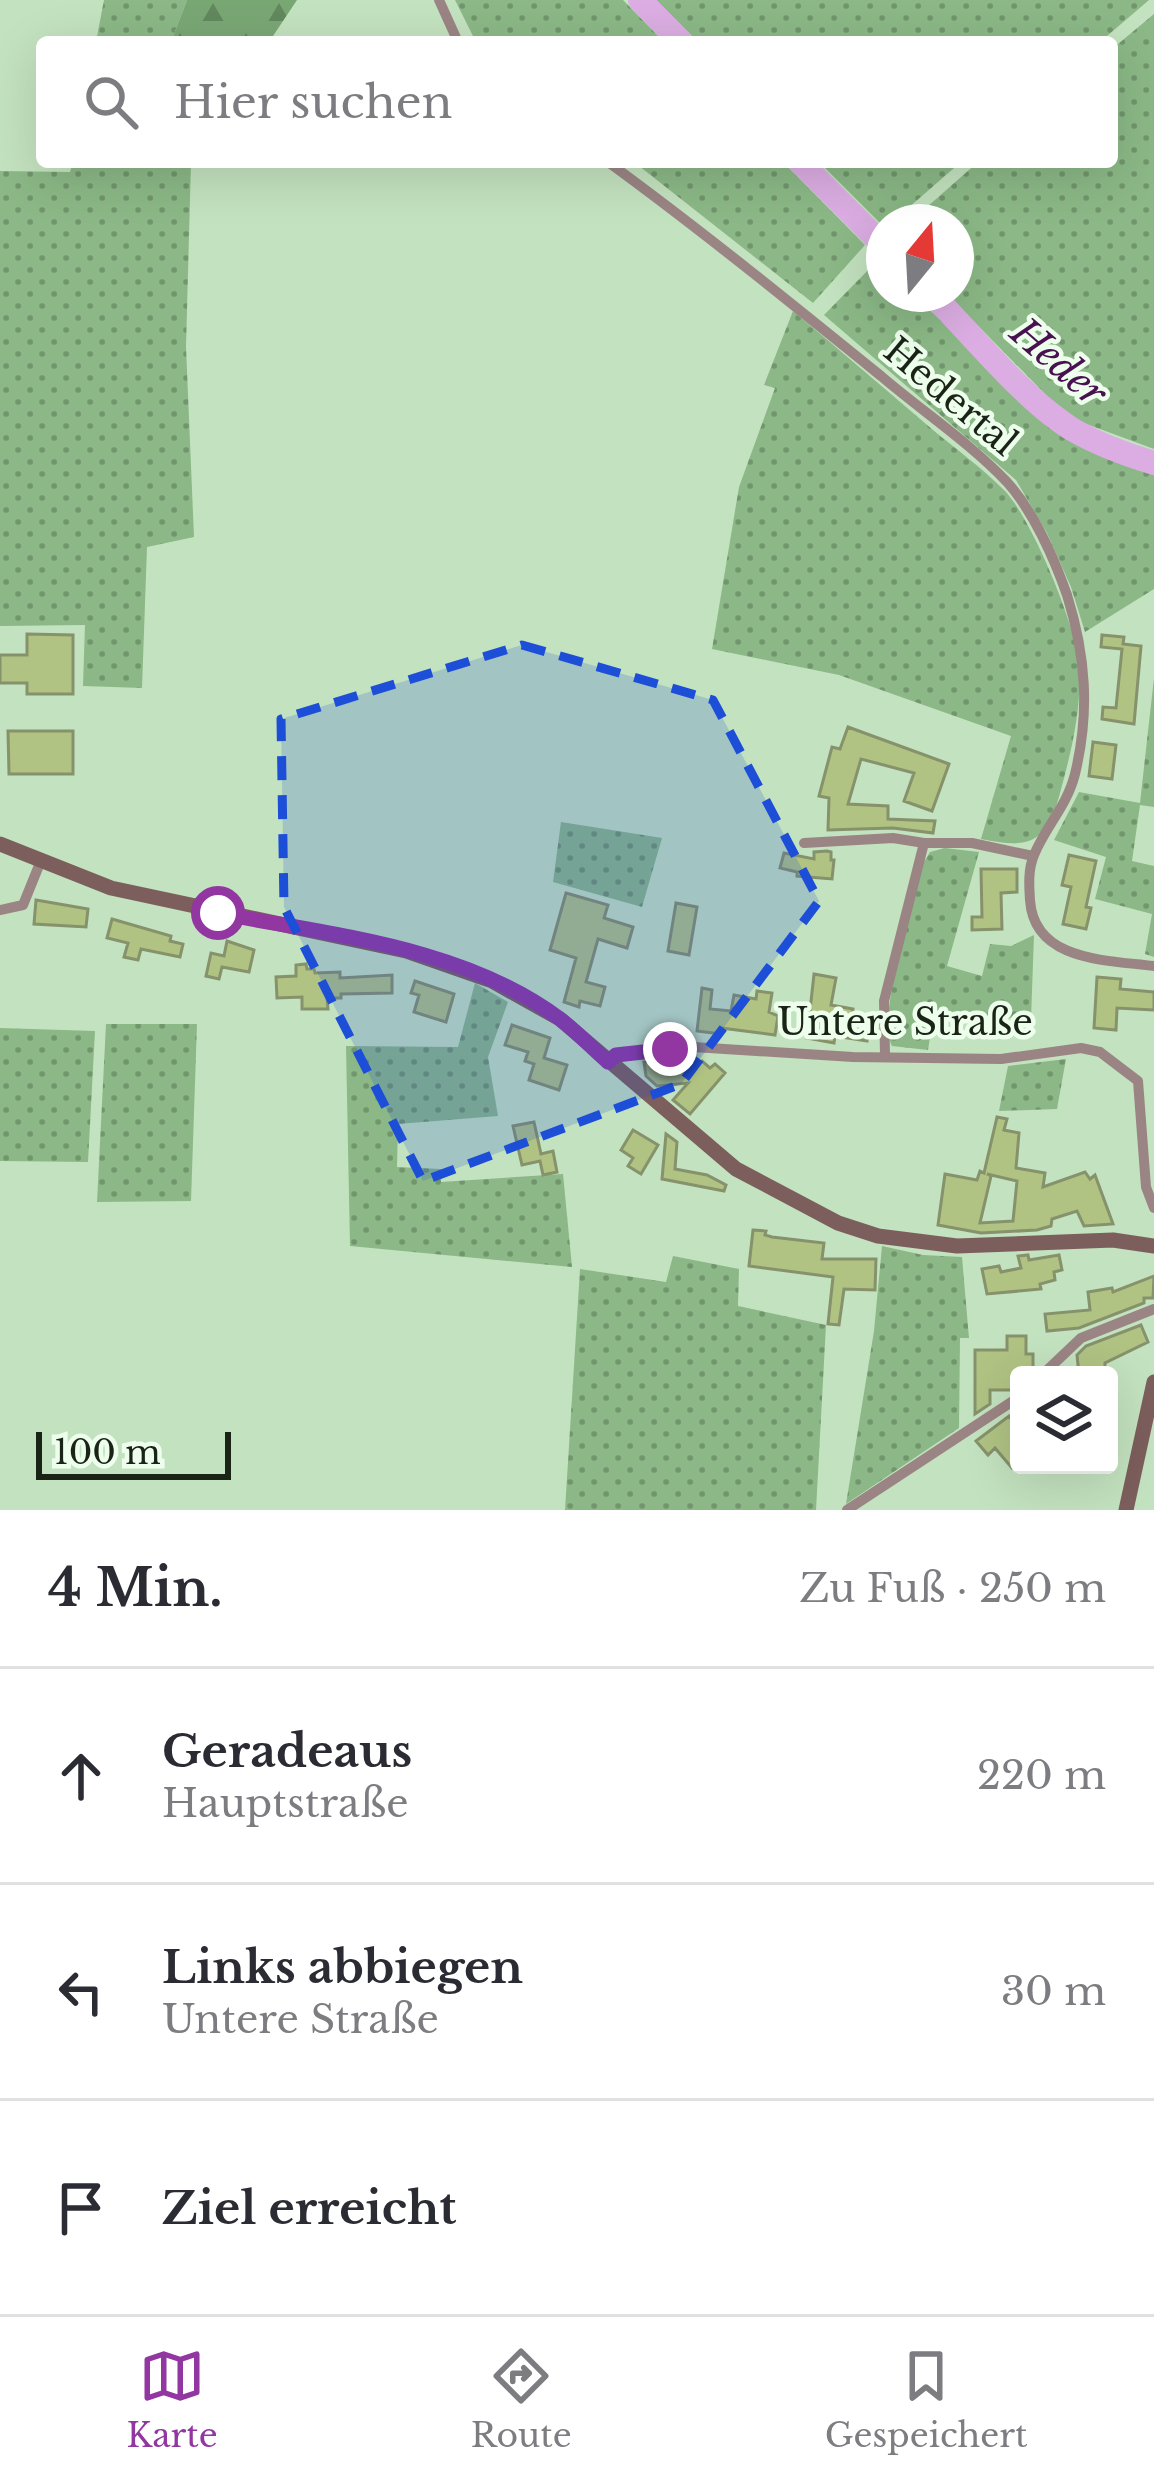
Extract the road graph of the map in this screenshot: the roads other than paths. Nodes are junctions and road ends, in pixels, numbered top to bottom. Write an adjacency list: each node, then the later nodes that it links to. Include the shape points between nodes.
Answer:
1 (439, 0): 2 (street)
2 (455, 36)
3 (616, 168): 7 (street, Hedertal, via 1009,484 1064,588 1087,686 1066,803)
4 (804, 843): 5 (street)
5 (924, 843): 7 (street); 11 (street, via 884,1000)
6 (0, 844): 8 (main road)
7 (1033, 856): 10 (street, via 1031,911 1046,936 1080,957)
8 (40, 862): 9 (street, via 23,905); 12 (main road, via 111,888 452,965 542,1008)
9 (0, 910)
10 (1154, 966)
11 (885, 1055): 12 (street, Untere Straße, via 693,1047); 14 (street, Untere Straße, via 1001,1059 1081,1048 1100,1052)
12 (608, 1062): 16 (main road, via 736,1169 838,1223 956,1246)
13 (1154, 1071): 14 (street)
14 (1138, 1081): 15 (street)
15 (1154, 1208)
16 (1154, 1246)
17 (1154, 1310): 18 (street, via 1081,1338)
18 (1051, 1366)
19 (1154, 1382): 22 (main road)
20 (1010, 1403): 21 (street)
21 (847, 1510)
22 (1126, 1510)

